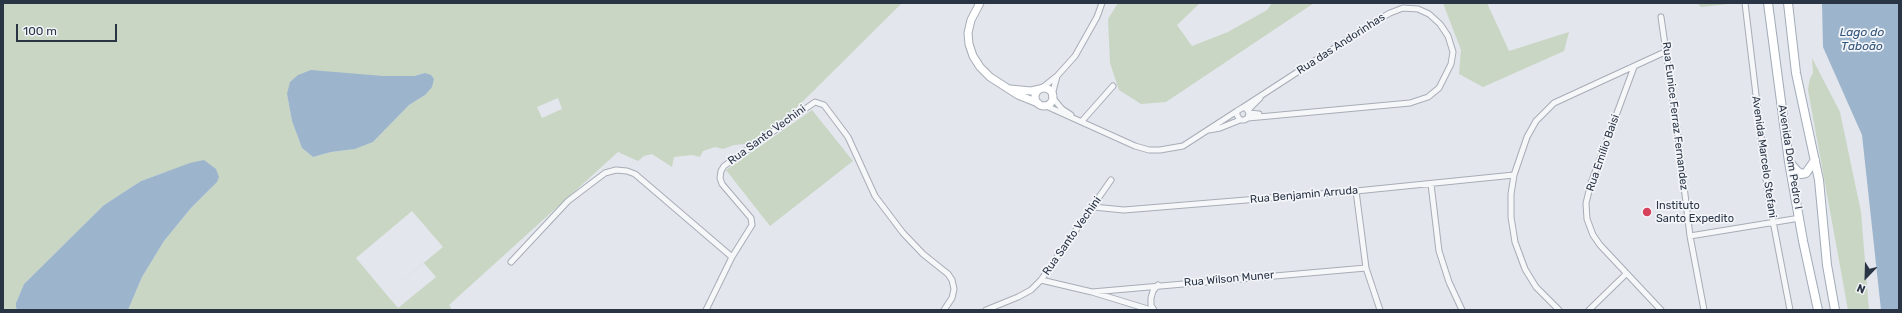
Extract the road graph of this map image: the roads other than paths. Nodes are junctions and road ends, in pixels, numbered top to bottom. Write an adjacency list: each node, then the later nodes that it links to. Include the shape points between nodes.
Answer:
1 (980, 3): 11 (street, via 971,20 969,44 980,67)
2 (1102, 3): 9 (street, via 1075,56)
3 (1745, 3): 30 (street, Avenida Marcelo Stefani)
4 (1768, 3): 23 (main road, Avenida Dom Pedro I)
5 (1788, 3): 22 (main road, Avenida Dom Pedro I, via 1796,73)
6 (1661, 17): 7 (street, Rua Eunice Ferraz Fernandez)
7 (1667, 51): 8 (street); 31 (street, Rua Eunice Ferraz Fernandez)
8 (1634, 67): 24 (street, via 1554,104 1543,113 1527,137); 35 (street, Rua Emílio Baisi, via 1586,203 1587,219 1593,235)
9 (1057, 76): 12 (street); 14 (street)
10 (1112, 86): 20 (street)
11 (1008, 88): 12 (street, via 1031,91); 15 (street)
12 (1041, 89): 14 (street, via 1048,89); 15 (street, via 1035,96)
13 (1262, 95): 16 (street, Rua das Andorinhas); 17 (street, Rua das Andorinhas); 17 (street, Rua das Andorinhas, via 1376,21 1404,8 1418,9 1429,14 1448,36 1453,52 1451,64 1439,88 1428,97 1410,103 1268,115)
14 (1052, 96): 15 (street, via 1051,102); 18 (street, Rua das Andorinhas, via 1062,109)
15 (1041, 104): 18 (street, Rua das Andorinhas, via 1058,113)
16 (1240, 109): 17 (street, Rua das Andorinhas); 19 (street, via 1237,115); 21 (street, Rua das Andorinhas)
17 (1248, 114): 19 (street, Rua das Andorinhas)
18 (1074, 117): 20 (street, Rua das Andorinhas)
19 (1240, 120): 21 (street, Rua das Andorinhas)
20 (1082, 121): 21 (street, Rua das Andorinhas, via 1134,146 1155,150 1183,146)
21 (1210, 130)
22 (1815, 160): 23 (main road, via 1810,170 1801,174); 52 (main road, Avenida Dom Pedro I)
23 (1789, 162): 29 (main road, Avenida Dom Pedro I)
24 (1514, 175): 26 (street, Rua Benjamin Arruda); 46 (street, via 1511,217 1515,242 1525,269 1536,287)
25 (1111, 180): 28 (street, Rua Santo Vechini)
26 (1431, 184): 27 (street, Rua Benjamin Arruda); 45 (street, via 1439,251)
27 (1356, 191): 28 (street, Rua Benjamin Arruda, via 1124,210); 34 (street)
28 (1093, 207): 36 (street, Rua Santo Vechini)
29 (1800, 218): 30 (street); 51 (main road, Avenida Dom Pedro I)
30 (1773, 222): 31 (street); 50 (street, Avenida Marcelo Stefani)
31 (1690, 236): 49 (street, Rua Eunice Ferraz Fernandez)
32 (732, 257): 33 (street, via 635,174 616,170 605,173 568,201); 39 (street); 40 (street, Rua Santo Vechini, via 750,229 752,221 720,178 724,166 810,104 820,102 848,137 875,196 903,234 952,280 952,298)
33 (511, 262)
34 (1366, 268): 37 (street, Rua Wilson Muner); 44 (street)
35 (1626, 274): 47 (street); 48 (street, Rua Emílio Baisi)
36 (1041, 280): 38 (street); 41 (street, Rua Santo Vechini, via 1031,290)
37 (1158, 285): 38 (street, Rua Wilson Muner); 43 (street, via 1151,298)
38 (1092, 292): 42 (street)
39 (706, 310)
40 (944, 310)
41 (986, 310)
42 (1150, 310)
43 (1154, 310)
44 (1380, 310)
45 (1462, 310)
46 (1559, 310)
47 (1589, 310)
48 (1661, 310)
49 (1704, 310)
50 (1790, 310)
51 (1818, 310)
52 (1835, 310)

